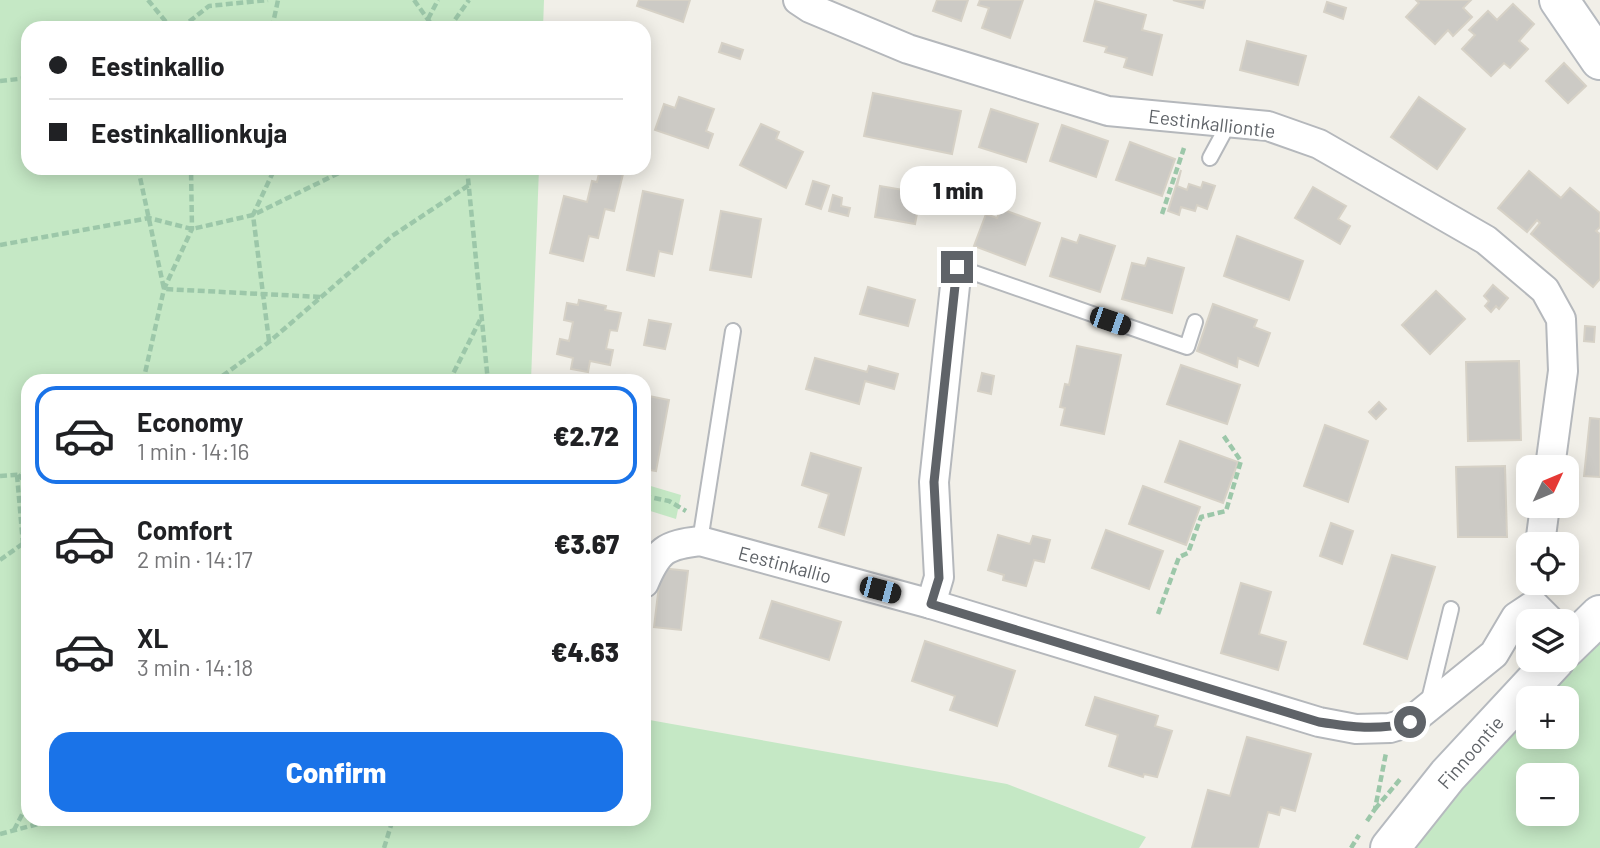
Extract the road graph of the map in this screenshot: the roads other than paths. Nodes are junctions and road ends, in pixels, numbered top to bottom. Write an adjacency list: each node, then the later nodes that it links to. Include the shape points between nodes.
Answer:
1 (798, 0): 4 (street, Eestinkalliontie, via 908,49 1108,111)
2 (1559, 0): 3 (street)
3 (1600, 60)
4 (1230, 121): 5 (lane); 9 (street, Eestinkalliontie, via 1319,144 1363,167 1486,240 1545,290 1561,319 1563,371)
5 (1210, 158)
6 (957, 267): 7 (lane, via 1187,347); 12 (street, via 934,482 939,578)
7 (1195, 322)
8 (733, 331): 10 (lane)
9 (1552, 455)
10 (701, 531): 11 (street, via 658,554); 12 (street, Eestinkallio)
11 (651, 568)
12 (931, 604): 16 (street, Eestinkallio, via 1319,722 1356,729 1390,728 1410,722)
13 (1451, 609): 16 (lane)
14 (1516, 617): 16 (street, Eestinkallio, via 1494,654)
15 (1531, 672): 17 (street, Finnoontie)
16 (1426, 709)
17 (1391, 848)

